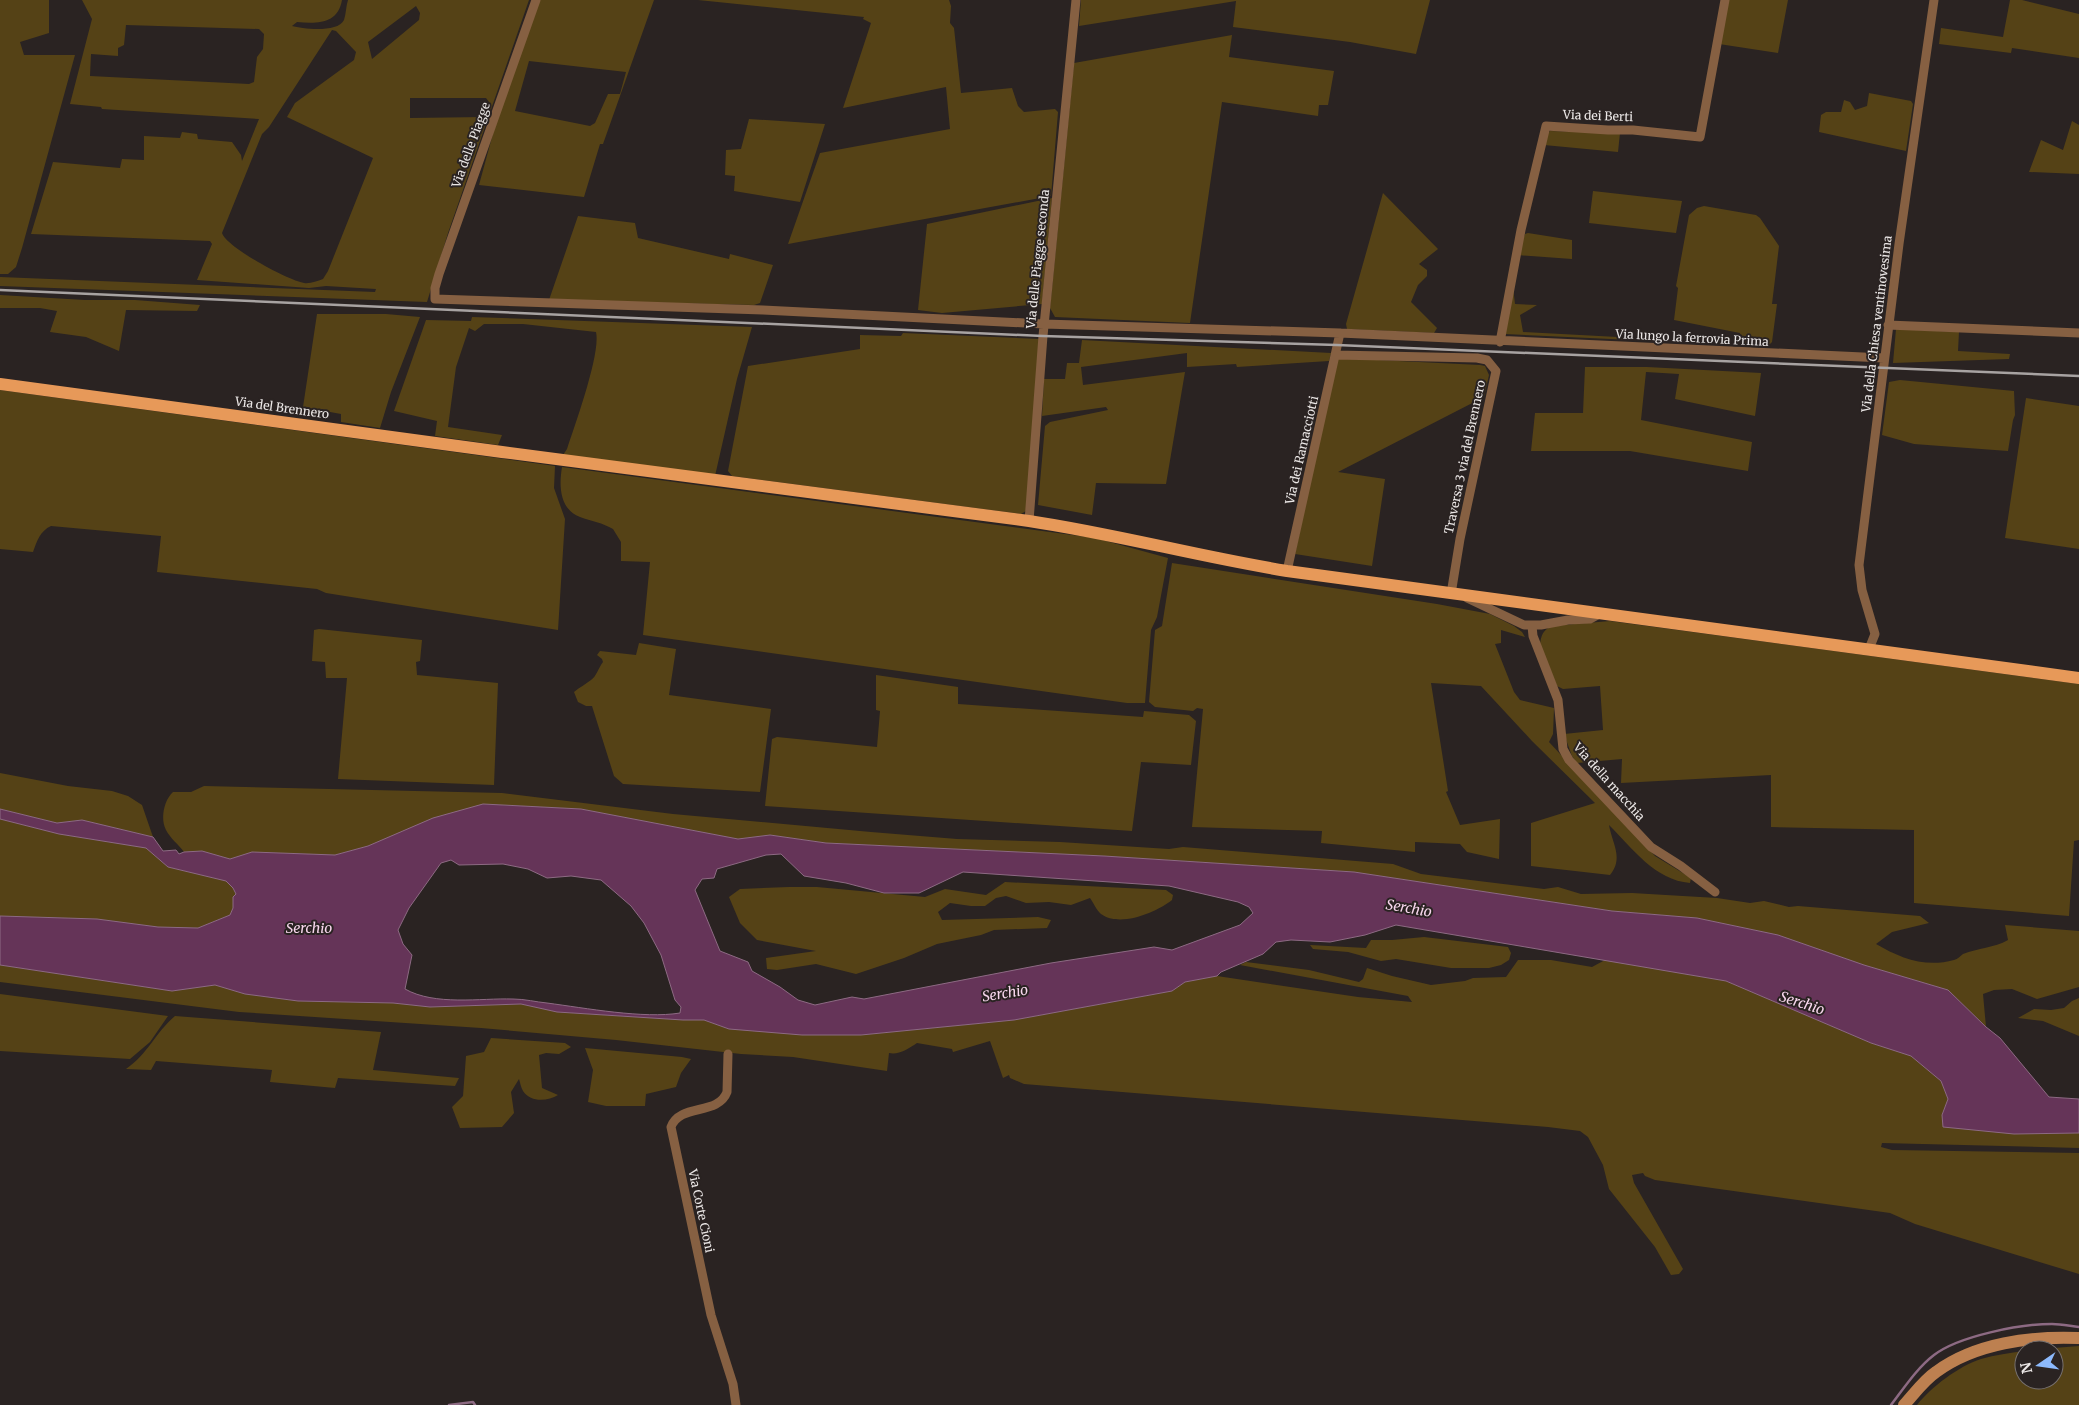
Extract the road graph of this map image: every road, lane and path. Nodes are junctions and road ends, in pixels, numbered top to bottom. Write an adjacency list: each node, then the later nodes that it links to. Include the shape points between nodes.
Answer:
1 (536, 0): 5 (street, Via delle Piagge, via 439,274)
2 (1076, 0): 6 (street, Via delle Piagge seconda)
3 (1725, 0): 10 (street, Via dei Berti, via 1700,137 1546,126 1519,238)
4 (1934, 0): 7 (street, Via della Chiesa ventinovesima)
5 (435, 299): 6 (street, Via lungo la ferrovia Prima)
6 (1044, 324): 9 (street, Via lungo la ferrovia Prima); 14 (street, Via delle Piagge seconda)
7 (1888, 325): 8 (street); 12 (street, Via della Chiesa ventinovesima)
8 (2079, 332)
9 (1340, 333): 10 (street, Via lungo la ferrovia Prima); 11 (street, Via dei Ramacciotti)
10 (1500, 342): 12 (street, Via lungo la ferrovia Prima)
11 (1336, 355): 15 (street, Via dei Ramacciotti); 16 (street, Traversa 3 via del Brennero, via 1477,358 1487,360 1496,370 1460,539)
12 (1884, 358): 19 (street, Via della Chiesa ventinovesima, via 1859,565 1862,590 1875,634)
13 (0, 384): 14 (main road, Via del Brennero)
14 (1029, 521): 15 (main road, Via del Brennero)
15 (1287, 571): 16 (main road, Via del Brennero)
16 (1456, 595): 17 (main road, Via del Brennero); 18 (street)
17 (1601, 613): 18 (street, via 1590,619); 19 (main road, Via del Brennero)
18 (1532, 626): 21 (street, Via della macchia, via 1558,700 1563,749 1569,760 1650,847)
19 (1869, 649): 20 (main road, Via del Brennero)
20 (2079, 678)
21 (1715, 892)
22 (728, 1054): 24 (street, Via Corte Cioni, via 725,1098 714,1105 680,1115 671,1128 710,1315 733,1384)
23 (2079, 1338): 25 (main road, via 2033,1339 1964,1356 1934,1373)
24 (736, 1405)
25 (1904, 1405)

